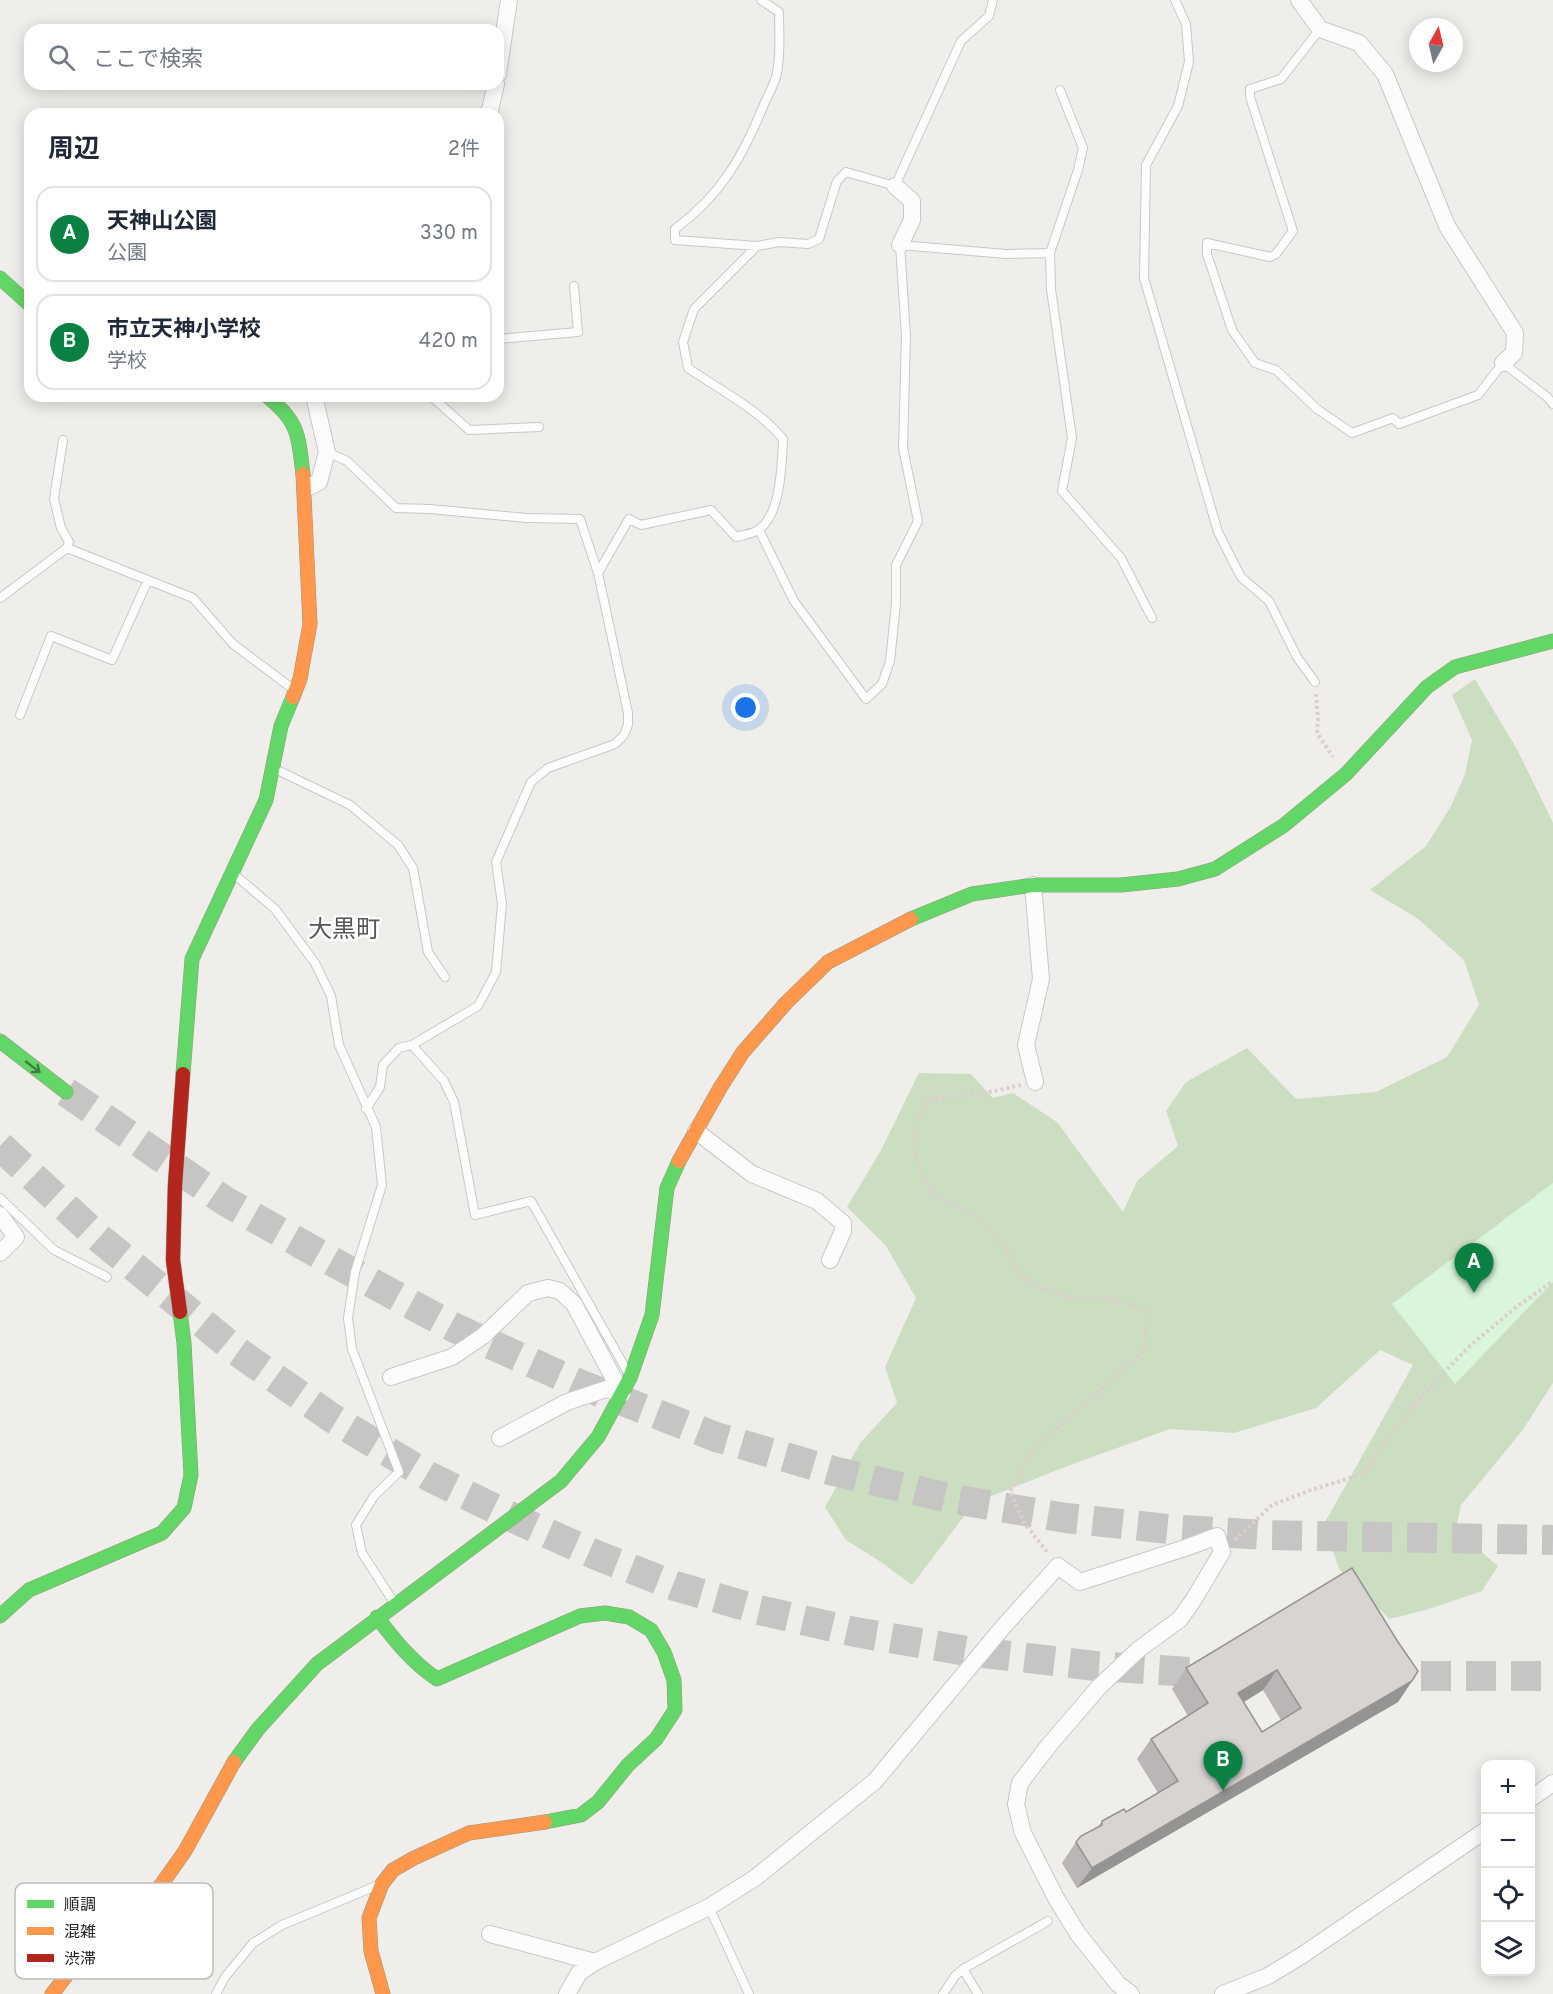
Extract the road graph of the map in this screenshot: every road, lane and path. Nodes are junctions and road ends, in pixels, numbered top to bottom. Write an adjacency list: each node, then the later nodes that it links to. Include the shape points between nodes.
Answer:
1 (509, 0): 7 (street)
2 (761, 0): 13 (lane, via 779,12 777,74 741,156 696,213 675,228 675,240)
3 (993, 0): 11 (lane, via 989,16 961,41)
4 (1175, 0): 35 (lane, via 1186,24 1189,62 1178,106 1146,165 1144,278 1218,532 1240,577 1269,601 1297,657)
5 (1299, 0): 6 (street)
6 (1320, 28): 19 (street, via 1359,43 1385,74 1447,226 1515,333 1514,353); 19 (lane, via 1281,79 1250,88 1293,231 1270,257 1207,243 1207,254 1232,330 1255,363 1276,370 1317,409 1352,433 1393,418 1399,424 1478,395)
7 (504, 34)
8 (495, 90): 10 (street)
9 (1060, 90): 14 (lane, via 1083,148)
10 (490, 108)
11 (895, 186): 12 (street, via 912,201 912,220); 13 (lane, via 846,172 837,181 819,239 808,244 779,242)
12 (900, 245): 14 (lane, via 1006,254); 28 (lane, via 906,336 903,448 918,521 896,565 890,661 882,684 866,699 794,601)
13 (757, 246): 28 (lane, via 694,309 683,342 688,368 757,414 783,439 775,510)
14 (1050, 253): 33 (lane, via 1051,289 1072,438 1062,491 1121,558)
15 (0, 278): 17 (main road)
16 (574, 286): 18 (lane, via 578,332)
17 (24, 300)
18 (504, 338)
19 (1503, 363): 23 (lane)
20 (274, 402): 27 (main road, via 298,433)
21 (315, 402): 26 (street)
22 (438, 402): 24 (lane, via 469,430)
23 (1553, 404)
24 (539, 426)
25 (63, 440): 29 (lane, via 54,499)
26 (327, 452): 27 (street, via 319,482); 30 (lane, via 347,461 396,508 580,519)
27 (305, 489): 36 (main road, via 310,624)
28 (759, 530): 30 (lane, via 736,537 711,510 641,525 629,519)
29 (68, 548): 31 (lane); 32 (lane)
30 (598, 573): 44 (lane, via 628,725 615,744 548,768 531,782 496,862 502,904 496,972 478,1006)
31 (148, 580): 36 (lane, via 193,598 233,644); 37 (lane, via 112,660 51,636)
32 (0, 598)
33 (1152, 618)
34 (1553, 641): 39 (main road, via 1455,667 1427,687)
35 (1315, 682): 39 (path, via 1317,733)
36 (296, 691): 38 (main road, via 281,726)
37 (20, 715)
38 (272, 767): 40 (main road, via 266,800); 42 (lane, via 350,805 398,845 413,868 428,952)
39 (1346, 774): 41 (main road, via 1283,826 1215,869 1178,879 1121,885)
40 (233, 873): 47 (lane, via 275,909 315,963 331,996 339,1045); 62 (main road, via 192,959 174,1249 191,1475 184,1508 162,1533 29,1590)
41 (1033, 885): 45 (street, via 1041,979 1026,1044); 48 (main road, via 972,894 915,917 828,962 742,1052)
42 (445, 977)
43 (0, 1041): 46 (main road, one-way to 46)
44 (412, 1045): 47 (lane, via 399,1048 383,1065 380,1087); 56 (lane, via 444,1081 454,1102 475,1215 531,1201)
45 (1035, 1082): 60 (path, via 925,1101 918,1120 916,1155 922,1176 936,1196 979,1218 1004,1245 1018,1274 1040,1288 1068,1297 1101,1298 1146,1312 1145,1350 1034,1449 1010,1492 1025,1524)
46 (66, 1092)
47 (366, 1109): 61 (lane, via 376,1127 382,1185 355,1272 348,1318 352,1349 399,1472 374,1496 356,1525 362,1553)
48 (696, 1131): 52 (street, via 752,1174 817,1202 843,1223); 56 (main road, via 667,1188 652,1315)
49 (0, 1198): 53 (lane, via 54,1250)
50 (0, 1215): 51 (street, via 16,1237)
51 (0, 1253)
52 (831, 1260)
53 (107, 1277)
54 (1553, 1281): 59 (path, via 1464,1352 1412,1407 1363,1474 1272,1505)
55 (391, 1377): 57 (street, via 452,1357 483,1336 528,1293 548,1288 574,1304)
56 (630, 1378): 57 (main road)
57 (622, 1394): 58 (street, via 606,1389 567,1402); 61 (main road, via 598,1437 561,1481)
58 (500, 1438)
59 (1222, 1552): 60 (street, via 1217,1536 1080,1582); 82 (street, via 1180,1619 1138,1650 1107,1680 1020,1783 1016,1804 1023,1833 1056,1898 1082,1940)
60 (1058, 1566): 69 (street, via 875,1781 755,1878)
61 (395, 1604): 63 (main road)
62 (0, 1616)
63 (377, 1617): 67 (main road, via 317,1664 258,1729 231,1765 185,1851); 68 (main road, via 400,1649 437,1679 580,1616 605,1613 629,1617 651,1630 664,1652 674,1680 675,1710 656,1739 581,1815 469,1833 393,1870)
64 (1553, 1783): 65 (street)
65 (1535, 1796)
66 (1481, 1833): 83 (street, via 1301,1956 1268,1976)
67 (162, 1883)
68 (382, 1884): 76 (lane, via 282,1925 253,1943); 77 (main road, via 369,1918 371,1951)
69 (709, 1907): 72 (street); 79 (lane)
70 (1048, 1921): 73 (lane)
71 (490, 1934): 72 (street)
72 (595, 1962): 78 (street, via 579,1973)
73 (963, 1969): 80 (lane); 81 (lane)
74 (64, 1979): 75 (main road)
75 (52, 1994)
76 (216, 1994)
77 (383, 1994)
78 (567, 1994)
79 (749, 1994)
80 (943, 1994)
81 (978, 1994)
82 (1131, 1994)
83 (1223, 1994)

